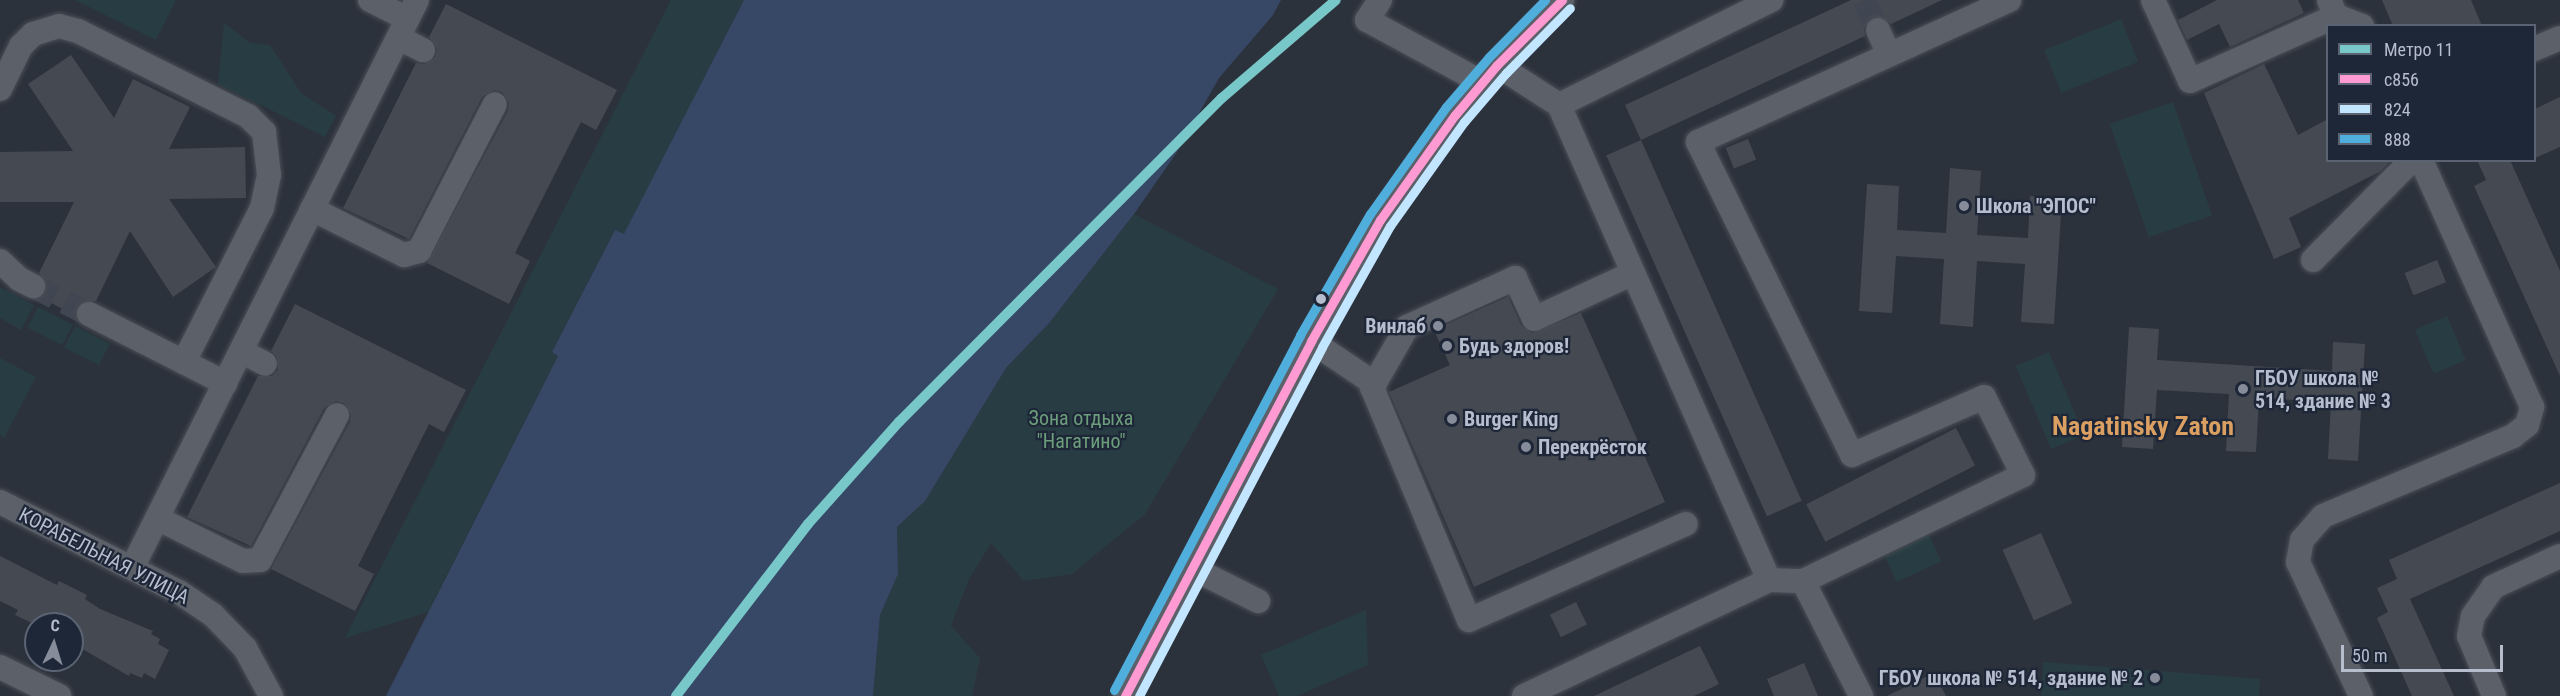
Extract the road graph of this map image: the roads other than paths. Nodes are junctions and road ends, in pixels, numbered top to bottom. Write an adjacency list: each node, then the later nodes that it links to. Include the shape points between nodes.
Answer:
1 (370, 0): 9 (street)
2 (1380, 0): 15 (street, via 1367,20)
3 (1771, 0): 18 (street)
4 (2009, 0): 14 (street)
5 (2153, 0): 7 (street, via 2190,81)
6 (1548, 5): 15 (street)
7 (2332, 8): 8 (street)
8 (2359, 24)
9 (404, 26): 13 (street); 21 (street)
10 (1878, 30): 14 (street)
11 (2560, 38): 12 (street)
12 (2536, 49)
13 (420, 55)
14 (1889, 55): 41 (street, via 1698,142 1852,455 1984,397 2023,475)
15 (1490, 74): 18 (street); 27 (street, via 1442,132 1380,220)
16 (0, 89): 30 (street, via 21,46 33,34 59,26 78,31 248,116 264,132 269,176 262,208)
17 (495, 104): 21 (street, via 419,251 404,255)
18 (1559, 105): 24 (street)
19 (2410, 162): 22 (street)
20 (2422, 162): 49 (street, via 2532,406 2527,425 2512,436 2323,516 2302,540 2298,562)
21 (312, 209): 28 (street)
22 (2313, 260)
23 (0, 261): 25 (street)
24 (1633, 273): 32 (street, via 1534,319 1515,278 1407,327); 40 (street)
25 (33, 286)
26 (89, 314): 30 (street)
27 (1311, 341): 32 (street, via 1369,380); 39 (street)
28 (243, 346): 29 (street); 31 (street)
29 (268, 358)
30 (184, 362): 31 (street)
31 (225, 382): 35 (street)
32 (1372, 388): 36 (street, via 1469,620)
33 (337, 415): 35 (street, via 260,560 243,561)
34 (0, 502): 38 (street, КОРАБЕЛЬНАЯ УЛИЦА)
35 (157, 518): 38 (street)
36 (1686, 524)
37 (2560, 556): 50 (street, via 2493,587 2473,616 2469,636)
38 (132, 568): 45 (street, КОРАБЕЛЬНАЯ УЛИЦА, via 179,592 230,630 258,667)
39 (1192, 568): 42 (street); 46 (street)
40 (1769, 580): 41 (street); 47 (street)
41 (1803, 581): 48 (street)
42 (1258, 601)
43 (0, 667): 44 (street)
44 (59, 696)
45 (271, 696)
46 (1125, 696)
47 (1524, 696)
48 (1861, 696)
49 (2361, 696)
50 (2494, 696)

